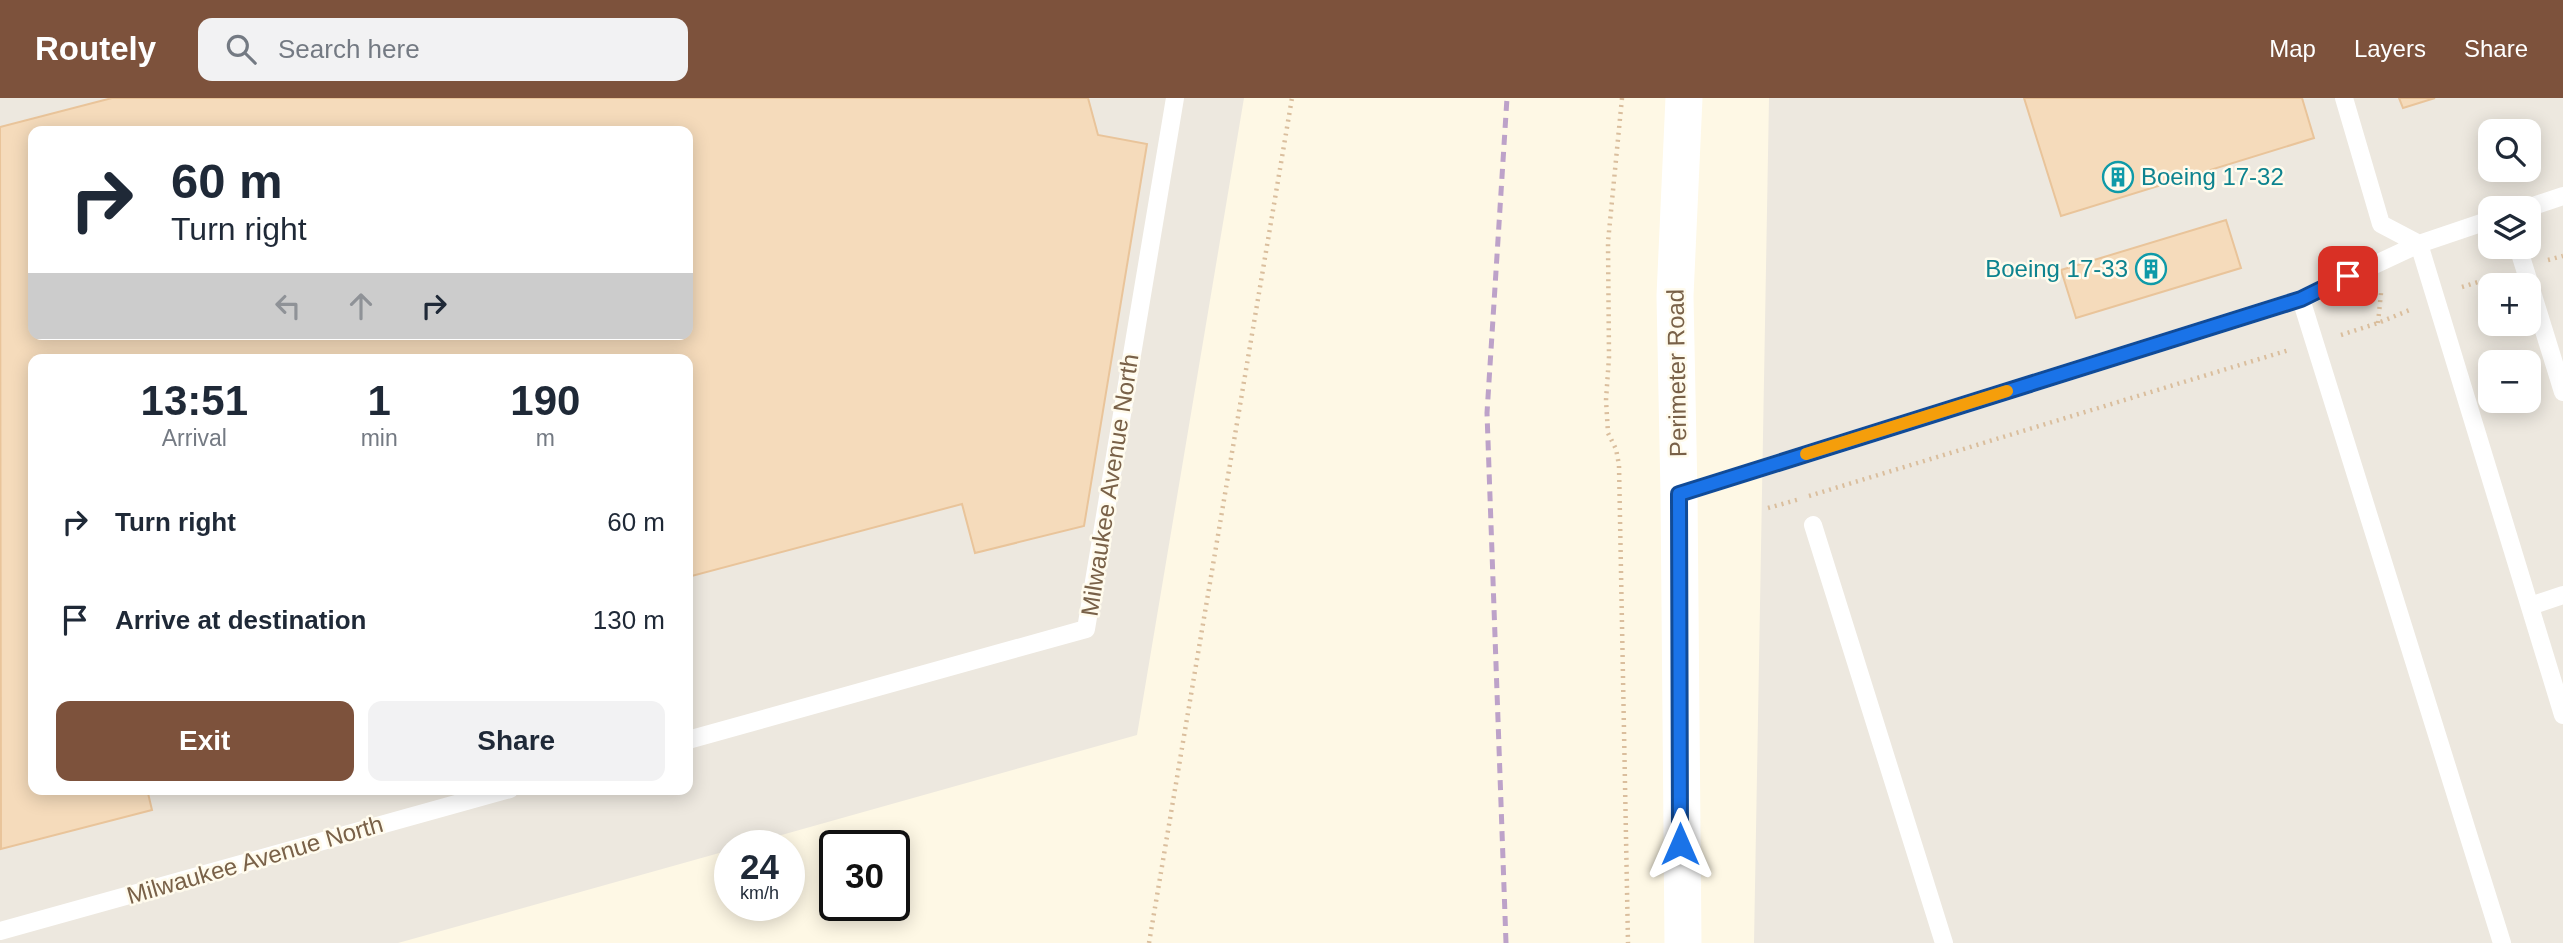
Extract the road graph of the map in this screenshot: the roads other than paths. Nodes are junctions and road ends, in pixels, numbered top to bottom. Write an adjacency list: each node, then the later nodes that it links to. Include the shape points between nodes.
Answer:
1 (1175, 98): 16 (lane, Milwaukee Avenue North, via 1086,629)
2 (1684, 98): 11 (street, Perimeter Road, via 1675,296)
3 (2344, 98): 7 (lane, via 2381,224)
4 (2563, 197): 5 (lane)
5 (2541, 204)
6 (2478, 224): 7 (lane)
7 (2419, 244): 9 (lane); 14 (lane)
8 (2521, 259): 10 (lane)
9 (2301, 299): 11 (lane); 21 (lane)
10 (2563, 392)
11 (1679, 494): 19 (street, Perimeter Road)
12 (1813, 525): 20 (lane)
13 (2563, 595): 14 (lane)
14 (2530, 606): 15 (lane)
15 (2563, 715)
16 (693, 739)
17 (488, 795): 18 (lane, Milwaukee Avenue North)
18 (0, 931)
19 (1682, 943)
20 (1944, 943)
21 (2502, 943)

